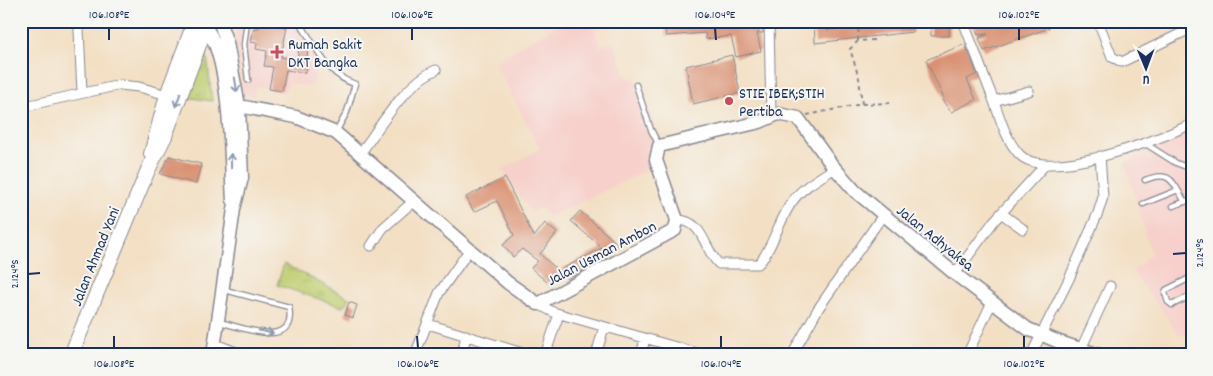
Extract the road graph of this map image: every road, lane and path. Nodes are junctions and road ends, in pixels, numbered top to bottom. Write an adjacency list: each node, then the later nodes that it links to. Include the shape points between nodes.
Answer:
1 (247, 21): 12 (lane)
2 (298, 21): 27 (lane, via 330,70 355,84 347,112)
3 (770, 21): 24 (street)
4 (859, 21): 11 (path)
5 (963, 21): 19 (street)
6 (1098, 21): 8 (street, via 1112,57 1122,62)
7 (206, 22): 12 (street); 18 (main road, Jalan Ahmad Yani); 37 (main road, Jalan Ahmad Yani, one-way to 37, via 165,136); 45 (street, one-way to 7, via 227,106 215,45)
8 (1192, 28)
9 (79, 30): 17 (street)
10 (874, 40): 11 (path)
11 (858, 41): 21 (path, via 850,49 859,78)
12 (239, 65): 14 (lane); 23 (street, one-way to 23)
13 (436, 70): 30 (street, via 426,74 410,90)
14 (248, 80)
15 (636, 85): 29 (lane)
16 (1030, 91): 19 (street)
17 (82, 92): 18 (street, via 130,85); 22 (street)
18 (167, 95): 37 (main road, Jalan Ahmad Yani)
19 (994, 101): 33 (street, via 1016,151 1027,160)
20 (892, 103): 21 (path)
21 (862, 104): 25 (path)
22 (21, 106)
23 (239, 106): 27 (street, Jalan Usman Ambon, via 296,117); 45 (street, via 242,178)
24 (775, 115): 25 (street); 29 (street, via 760,122)
25 (798, 118): 35 (street, Jalan Adhyaksa)
26 (1192, 124): 28 (street)
27 (336, 133): 30 (street, Jalan Usman Ambon)
28 (1146, 144): 31 (street); 34 (lane)
29 (659, 146): 48 (street, Jalan Usman Ambon, via 656,160)
30 (360, 154): 41 (street, Jalan Usman Ambon)
31 (1100, 156): 33 (street); 63 (street, via 1103,197 1098,213)
32 (1192, 163): 34 (lane)
33 (1046, 164): 46 (street)
34 (1183, 167): 36 (lane)
35 (835, 168): 47 (street, Jalan Adhyaksa); 48 (street, via 792,200 766,255 758,264 719,264 698,228)
36 (1192, 168)
37 (148, 170): 68 (main road, Jalan Ahmad Yani)
38 (1145, 180): 39 (lane, via 1165,175)
39 (1178, 190): 42 (lane); 43 (lane)
40 (1192, 199): 42 (lane)
41 (415, 200): 50 (street, via 384,228); 51 (street, Jalan Usman Ambon)
42 (1185, 202): 44 (lane)
43 (1143, 204)
44 (1173, 206)
45 (234, 210): 55 (street)
46 (1001, 213): 49 (street); 52 (street)
47 (883, 215): 52 (street, Jalan Adhyaksa); 77 (street, via 818,309)
48 (677, 220): 58 (street, Jalan Usman Ambon, via 675,230 670,234)
49 (1023, 229)
50 (371, 246)
51 (470, 249): 58 (street, Jalan Usman Ambon, via 508,283); 61 (street, via 444,285)
52 (955, 274): 57 (street, Jalan Adhyaksa)
53 (1192, 277): 56 (lane, via 1165,293 1172,305)
54 (1110, 286): 67 (street)
55 (223, 289): 60 (street); 60 (lane, one-way to 55, via 276,334 285,330 291,318 289,307)
56 (1192, 295)
57 (992, 302): 63 (street, Jalan Adhyaksa); 78 (street)
58 (538, 304): 59 (street, Jalan Usman Ambon)
59 (559, 314): 62 (street, Jalan Usman Ambon); 73 (street)
60 (218, 322): 66 (street)
61 (428, 324): 64 (street); 70 (street)
62 (604, 327): 65 (street, Jalan Usman Ambon); 74 (street)
63 (1040, 335): 67 (street, Jalan Adhyaksa); 79 (street)
64 (466, 336): 71 (street); 72 (street)
65 (645, 339): 75 (street); 76 (street, Jalan Usman Ambon)
66 (214, 349): 69 (street)
67 (1081, 349): 80 (street, Jalan Adhyaksa)
68 (71, 355)
69 (244, 355)
70 (415, 355)
71 (462, 355)
72 (529, 355)
73 (546, 355)
74 (596, 355)
75 (641, 355)
76 (704, 355)
77 (792, 355)
78 (967, 355)
79 (1031, 355)
80 (1099, 355)

